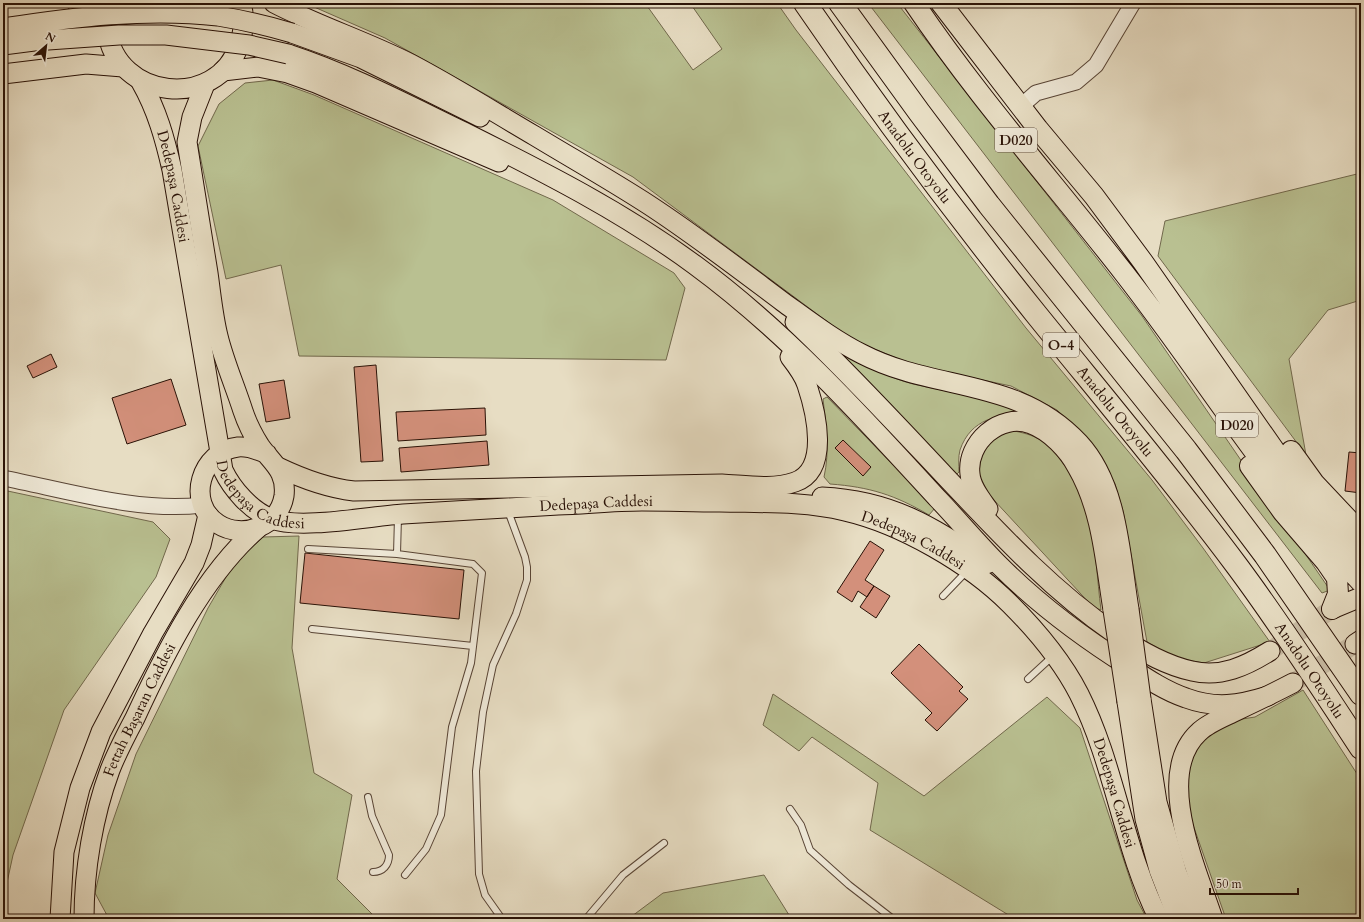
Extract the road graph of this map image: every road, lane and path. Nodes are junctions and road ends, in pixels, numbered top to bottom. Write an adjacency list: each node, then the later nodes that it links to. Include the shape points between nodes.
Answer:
1 (3, 3): 10 (highway, bridge, via 13,9 44,17)
2 (108, 3): 15 (main road, via 107,31 113,51)
3 (241, 3): 16 (main road, via 244,12 243,34 236,54)
4 (274, 3): 21 (main road, via 410,64)
5 (805, 3): 56 (highway, Anadolu Otoyolu / O-4, via 858,81 957,213 1239,568)
6 (840, 3): 53 (highway, Anadolu Otoyolu / O-4, via 989,205 1186,450 1256,543)
7 (914, 3): 25 (highway, D020, via 1003,124)
8 (941, 3): 20 (highway, D020)
9 (1133, 3): 20 (street, via 1096,65 1076,82 1036,93)
10 (72, 18): 11 (main road, bridge); 21 (main road, bridge, via 123,13 218,16 292,33 361,58)
11 (3, 28)
12 (83, 39): 13 (main road, bridge, via 34,41); 14 (highway, bridge); 23 (main road, bridge, via 166,34 249,45 288,54 351,77 503,152 573,187)
13 (3, 46)
14 (3, 54)
15 (123, 67): 17 (main road, via 86,64); 18 (main road)
16 (223, 71): 19 (main road); 23 (main road, via 258,67 288,73 316,83 576,196)
17 (3, 74)
18 (141, 82): 19 (main road, via 163,89 185,90); 27 (main road, Dedepaşa Caddesi, via 164,134 172,170)
19 (205, 84): 28 (main road, Dedepaşa Caddesi, via 192,117 187,142 217,328 245,418)
20 (1020, 107): 24 (highway, D020, via 1094,196)
21 (614, 184): 22 (main road)
22 (680, 226): 41 (main road, via 774,303 811,337); 44 (main road, via 809,321 860,354 895,369 1014,399 1061,425 1095,464 1107,488 1114,516)
23 (653, 236): 26 (main road)
24 (1143, 262): 35 (highway, via 1209,341 1314,483); 38 (highway, D020, via 1300,487)
25 (1124, 273): 40 (highway, D020, via 1304,516); 45 (highway, via 1232,440 1283,512 1337,578 1338,594)
26 (735, 297): 28 (main road, Dedepaşa Caddesi, via 789,355 807,385 816,421 818,451 814,467 806,477 795,483 778,486 722,484 354,491 333,489 298,476); 46 (main road, via 759,316 824,379 1000,566)
27 (219, 454): 28 (main road, via 239,447 250,448); 32 (main road, via 210,462 202,477 200,493); 34 (main road, Dedepaşa Caddesi, via 230,484)
28 (273, 460): 34 (main road, Fettah Başaran Caddesi, via 283,482 284,496 280,508)
29 (3, 478): 32 (street, via 150,506)
30 (723, 502): 31 (main road, Dedepaşa Caddesi, via 641,501); 39 (main road, Dedepaşa Caddesi, via 786,503 842,510 875,520 914,538); 46 (main road, via 821,497 848,498 876,504 932,527 960,544)
31 (507, 508): 33 (main road, Dedepaşa Caddesi); 64 (lane, via 525,557 527,580 516,614 493,665 483,712 476,771 479,874 485,895)
32 (205, 510): 34 (main road, via 218,524 229,530 242,532); 62 (main road, via 201,545 194,563 152,634 101,732 80,788 64,852)
33 (398, 514): 34 (main road, Dedepaşa Caddesi, via 306,523); 37 (lane)
34 (265, 524): 63 (main road, Fettah Başaran Caddesi, via 242,542 192,610 150,685 110,770 98,810 86,873)
35 (1361, 533)
36 (308, 549): 37 (lane)
37 (397, 554): 48 (lane, via 473,564 480,569 482,573)
38 (1361, 555)
39 (968, 570): 42 (lane); 50 (main road, Dedepaşa Caddesi, via 1008,602)
40 (1357, 578)
41 (1050, 584): 44 (main road, via 987,508 976,492 970,475 970,459 974,447 985,434 997,426 1013,422 1030,423 1046,432 1077,465 1098,516); 49 (main road, via 1125,640 1170,664 1192,671 1228,671 1251,663)
42 (943, 596)
43 (1361, 597): 45 (main road)
44 (1121, 609): 55 (main road, bridge)
45 (1332, 609)
46 (1068, 626): 54 (main road, via 1160,687 1186,698 1222,705 1240,704)
47 (312, 629): 48 (lane)
48 (474, 646): 61 (lane, via 449,741 441,815 426,849)
49 (1270, 651)
50 (1054, 655): 51 (lane); 67 (main road, Dedepaşa Caddesi, via 1079,695 1096,735 1142,878)
51 (1028, 679)
52 (1293, 683): 54 (main road)
53 (1361, 694)
54 (1268, 696): 70 (main road, via 1221,718 1199,732 1187,746 1179,768 1178,787 1187,842)
55 (1134, 700): 68 (main road, via 1145,819 1159,870); 69 (main road, via 1157,802 1177,873)
56 (1361, 748)
57 (368, 798): 60 (lane, via 370,810 389,855 389,862 382,870)
58 (790, 809): 66 (lane, via 801,824 810,850)
59 (664, 843): 65 (lane, via 623,874)
60 (373, 872)
61 (405, 876)
62 (60, 919)
63 (84, 919)
64 (502, 919)
65 (586, 919)
66 (893, 919)
67 (1160, 919)
68 (1178, 919)
69 (1196, 919)
70 (1213, 919)

